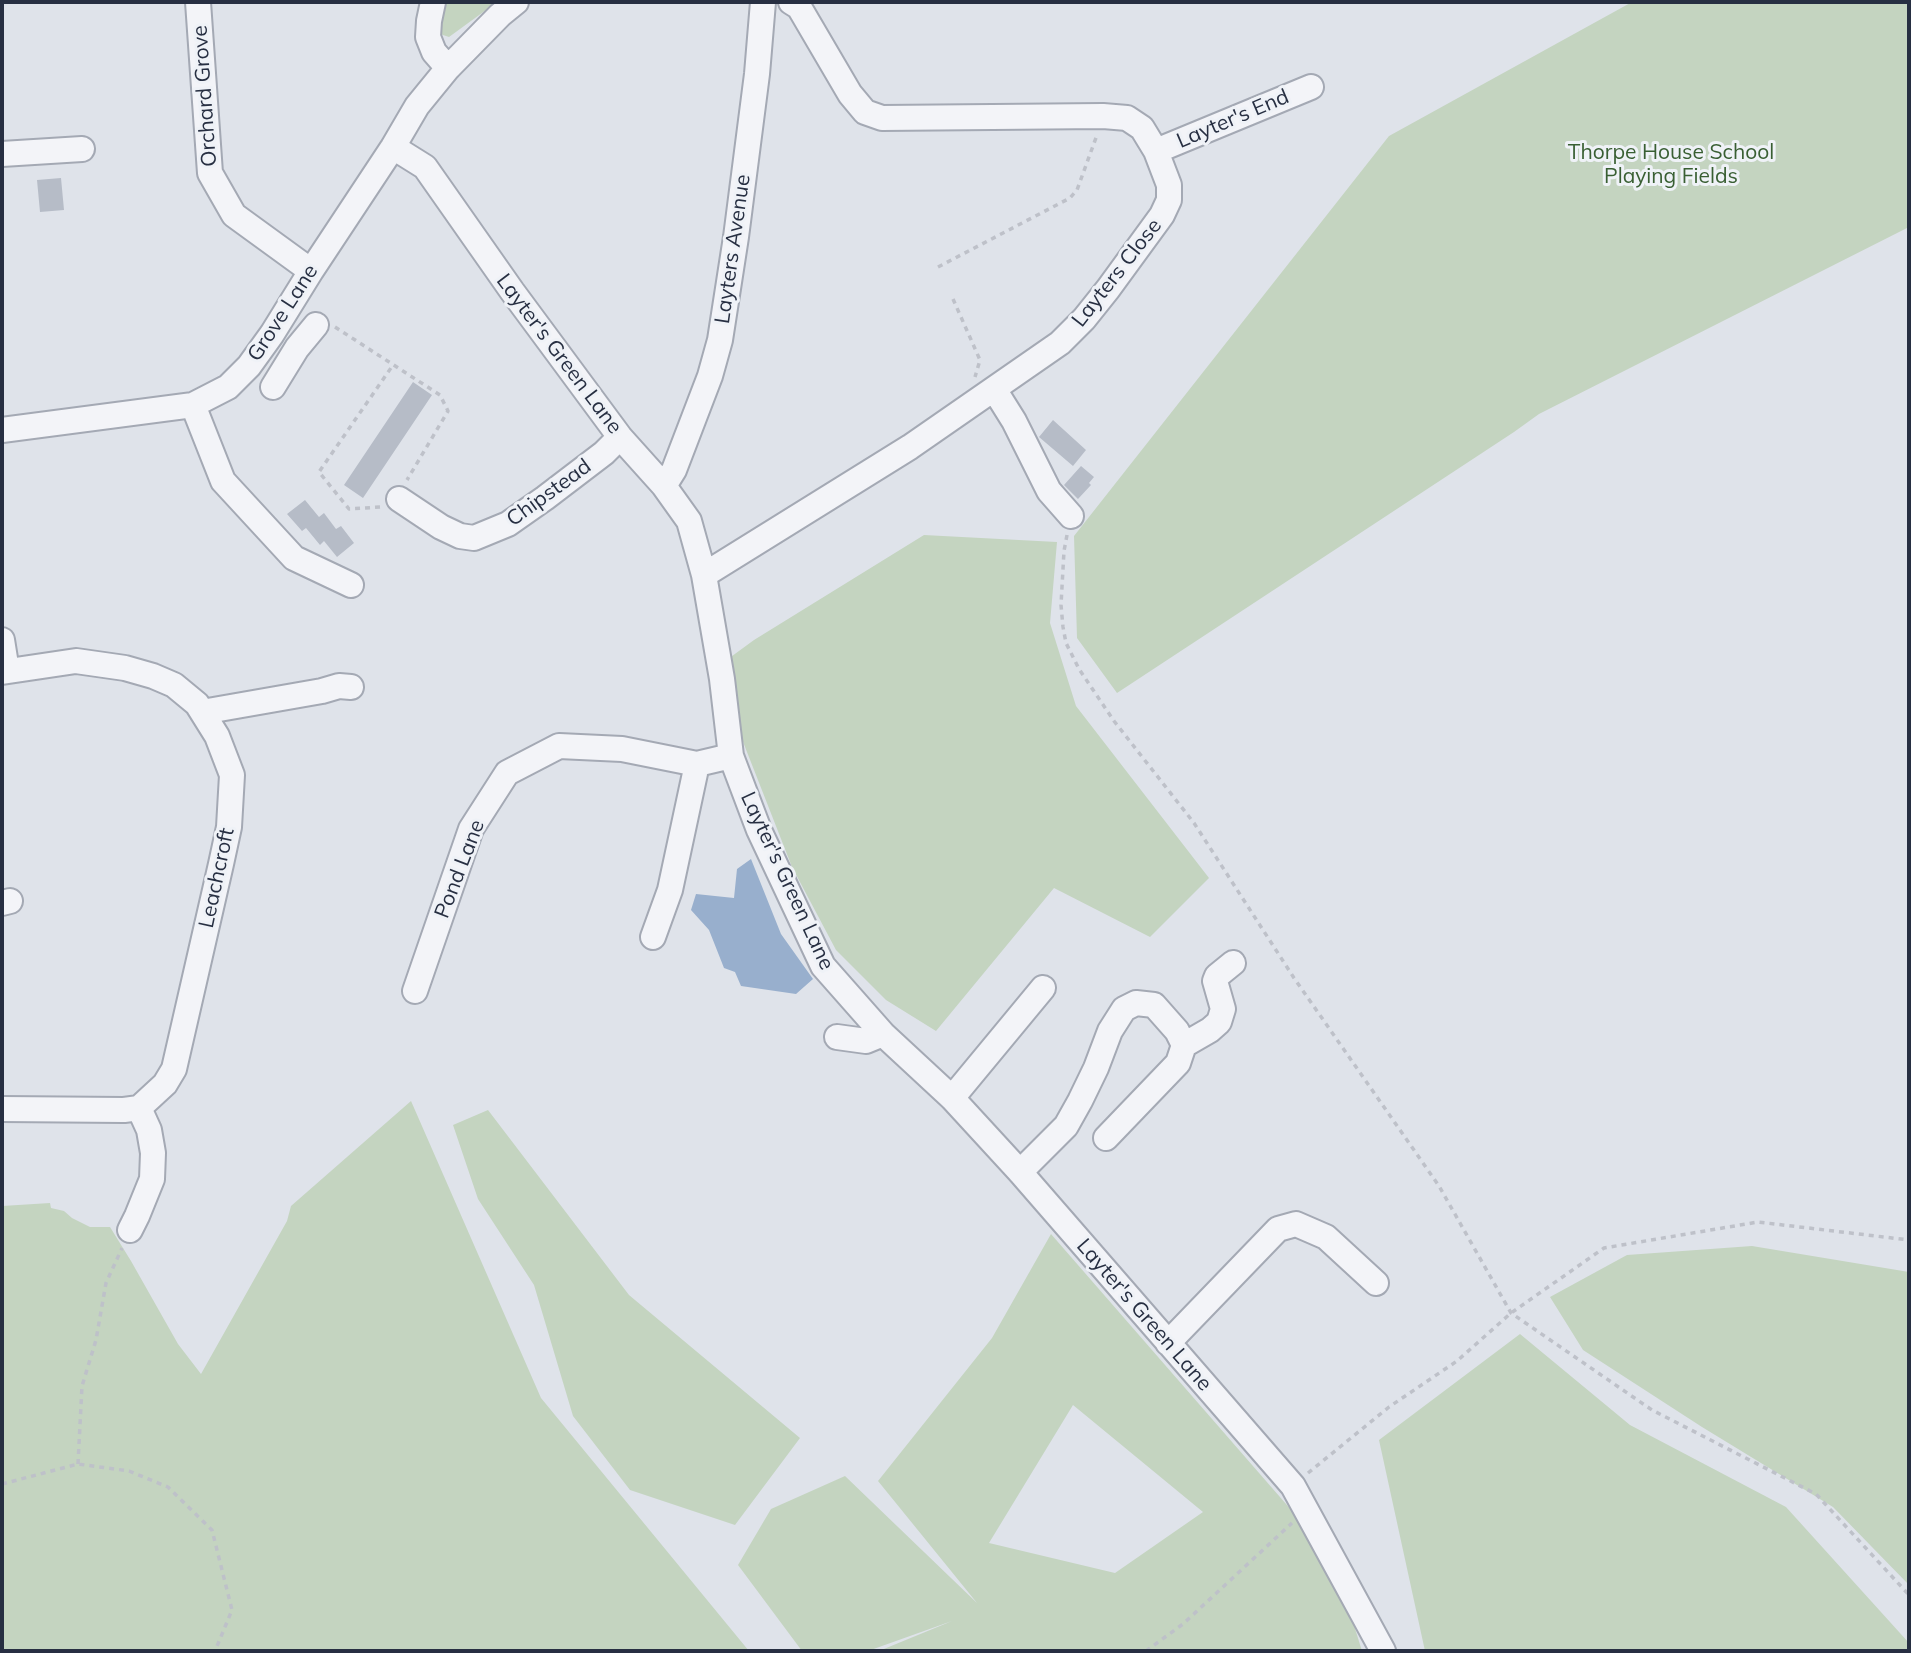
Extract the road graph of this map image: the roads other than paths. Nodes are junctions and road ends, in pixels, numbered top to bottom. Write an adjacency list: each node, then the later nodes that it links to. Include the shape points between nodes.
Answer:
1 (198, 2): 12 (street, Orchard Grove, via 209,173 234,215)
2 (433, 2): 6 (street, via 428,37)
3 (516, 2): 6 (street, Grove Lane)
4 (764, 2): 21 (street, Layters Avenue, via 720,340 674,470)
5 (791, 2): 10 (street, Layters Close, via 799,7 865,112 882,118 1127,118 1142,128)
6 (448, 68): 8 (street, Grove Lane, via 417,106)
7 (1311, 87): 10 (street, Layter's End)
8 (393, 147): 12 (street, Grove Lane); 20 (street, Layter's Green Lane, via 425,167)
9 (82, 149): 11 (street)
10 (1156, 151): 17 (street, Layters Close, via 1169,185 1162,215 1084,319 1060,343)
11 (2, 154)
12 (311, 271): 14 (street, Grove Lane)
13 (316, 325): 15 (street)
14 (272, 334): 15 (street); 18 (street, Grove Lane, via 228,387)
15 (297, 348): 16 (street)
16 (273, 387)
17 (988, 393): 23 (street, via 1014,421 1049,491); 24 (street, Layters Close)
18 (193, 405): 19 (street, Grove Lane); 25 (street, via 223,481 294,558)
19 (2, 430)
20 (620, 437): 21 (street, Layter's Green Lane); 22 (street, Chipstead, via 536,505 508,524 474,538 460,537)
21 (664, 486): 24 (street, Layter's Green Lane, via 688,521)
22 (399, 499)
23 (1071, 516)
24 (704, 575): 30 (street, Layter's Green Lane)
25 (351, 585)
26 (2, 640): 27 (street, Leachcroft)
27 (5, 671): 29 (street, Leachcroft, via 76,660 125,668 174,685)
28 (351, 687): 29 (street)
29 (202, 712): 40 (street, Leachcroft, via 232,775 229,827 174,1069)
30 (731, 757): 31 (street, Pond Lane); 36 (street, Layter's Green Lane, via 758,830 823,966)
31 (697, 764): 32 (street, via 670,890); 35 (street, Pond Lane, via 622,749 559,746 507,773 471,829)
32 (653, 937)
33 (1233, 963): 38 (street, via 1215,981 1223,1009 1219,1022)
34 (1043, 988): 39 (street)
35 (415, 991)
36 (883, 1034): 37 (street, via 866,1041); 39 (street, Layter's Green Lane)
37 (837, 1037)
38 (1184, 1045): 42 (street, via 1178,1063); 43 (street, via 1154,1005 1136,1003 1124,1009 1066,1126)
39 (952, 1098): 43 (street, Layter's Green Lane)
40 (139, 1108): 41 (street); 44 (street, via 149,1130 152,1179)
41 (2, 1110)
42 (1106, 1138)
43 (1020, 1171): 46 (street, Layter's Green Lane)
44 (130, 1230)
45 (1376, 1283): 46 (street, via 1326,1237 1296,1224 1278,1229)
46 (1168, 1343): 47 (street, Layter's Green Lane, via 1293,1486)
47 (1383, 1651)

